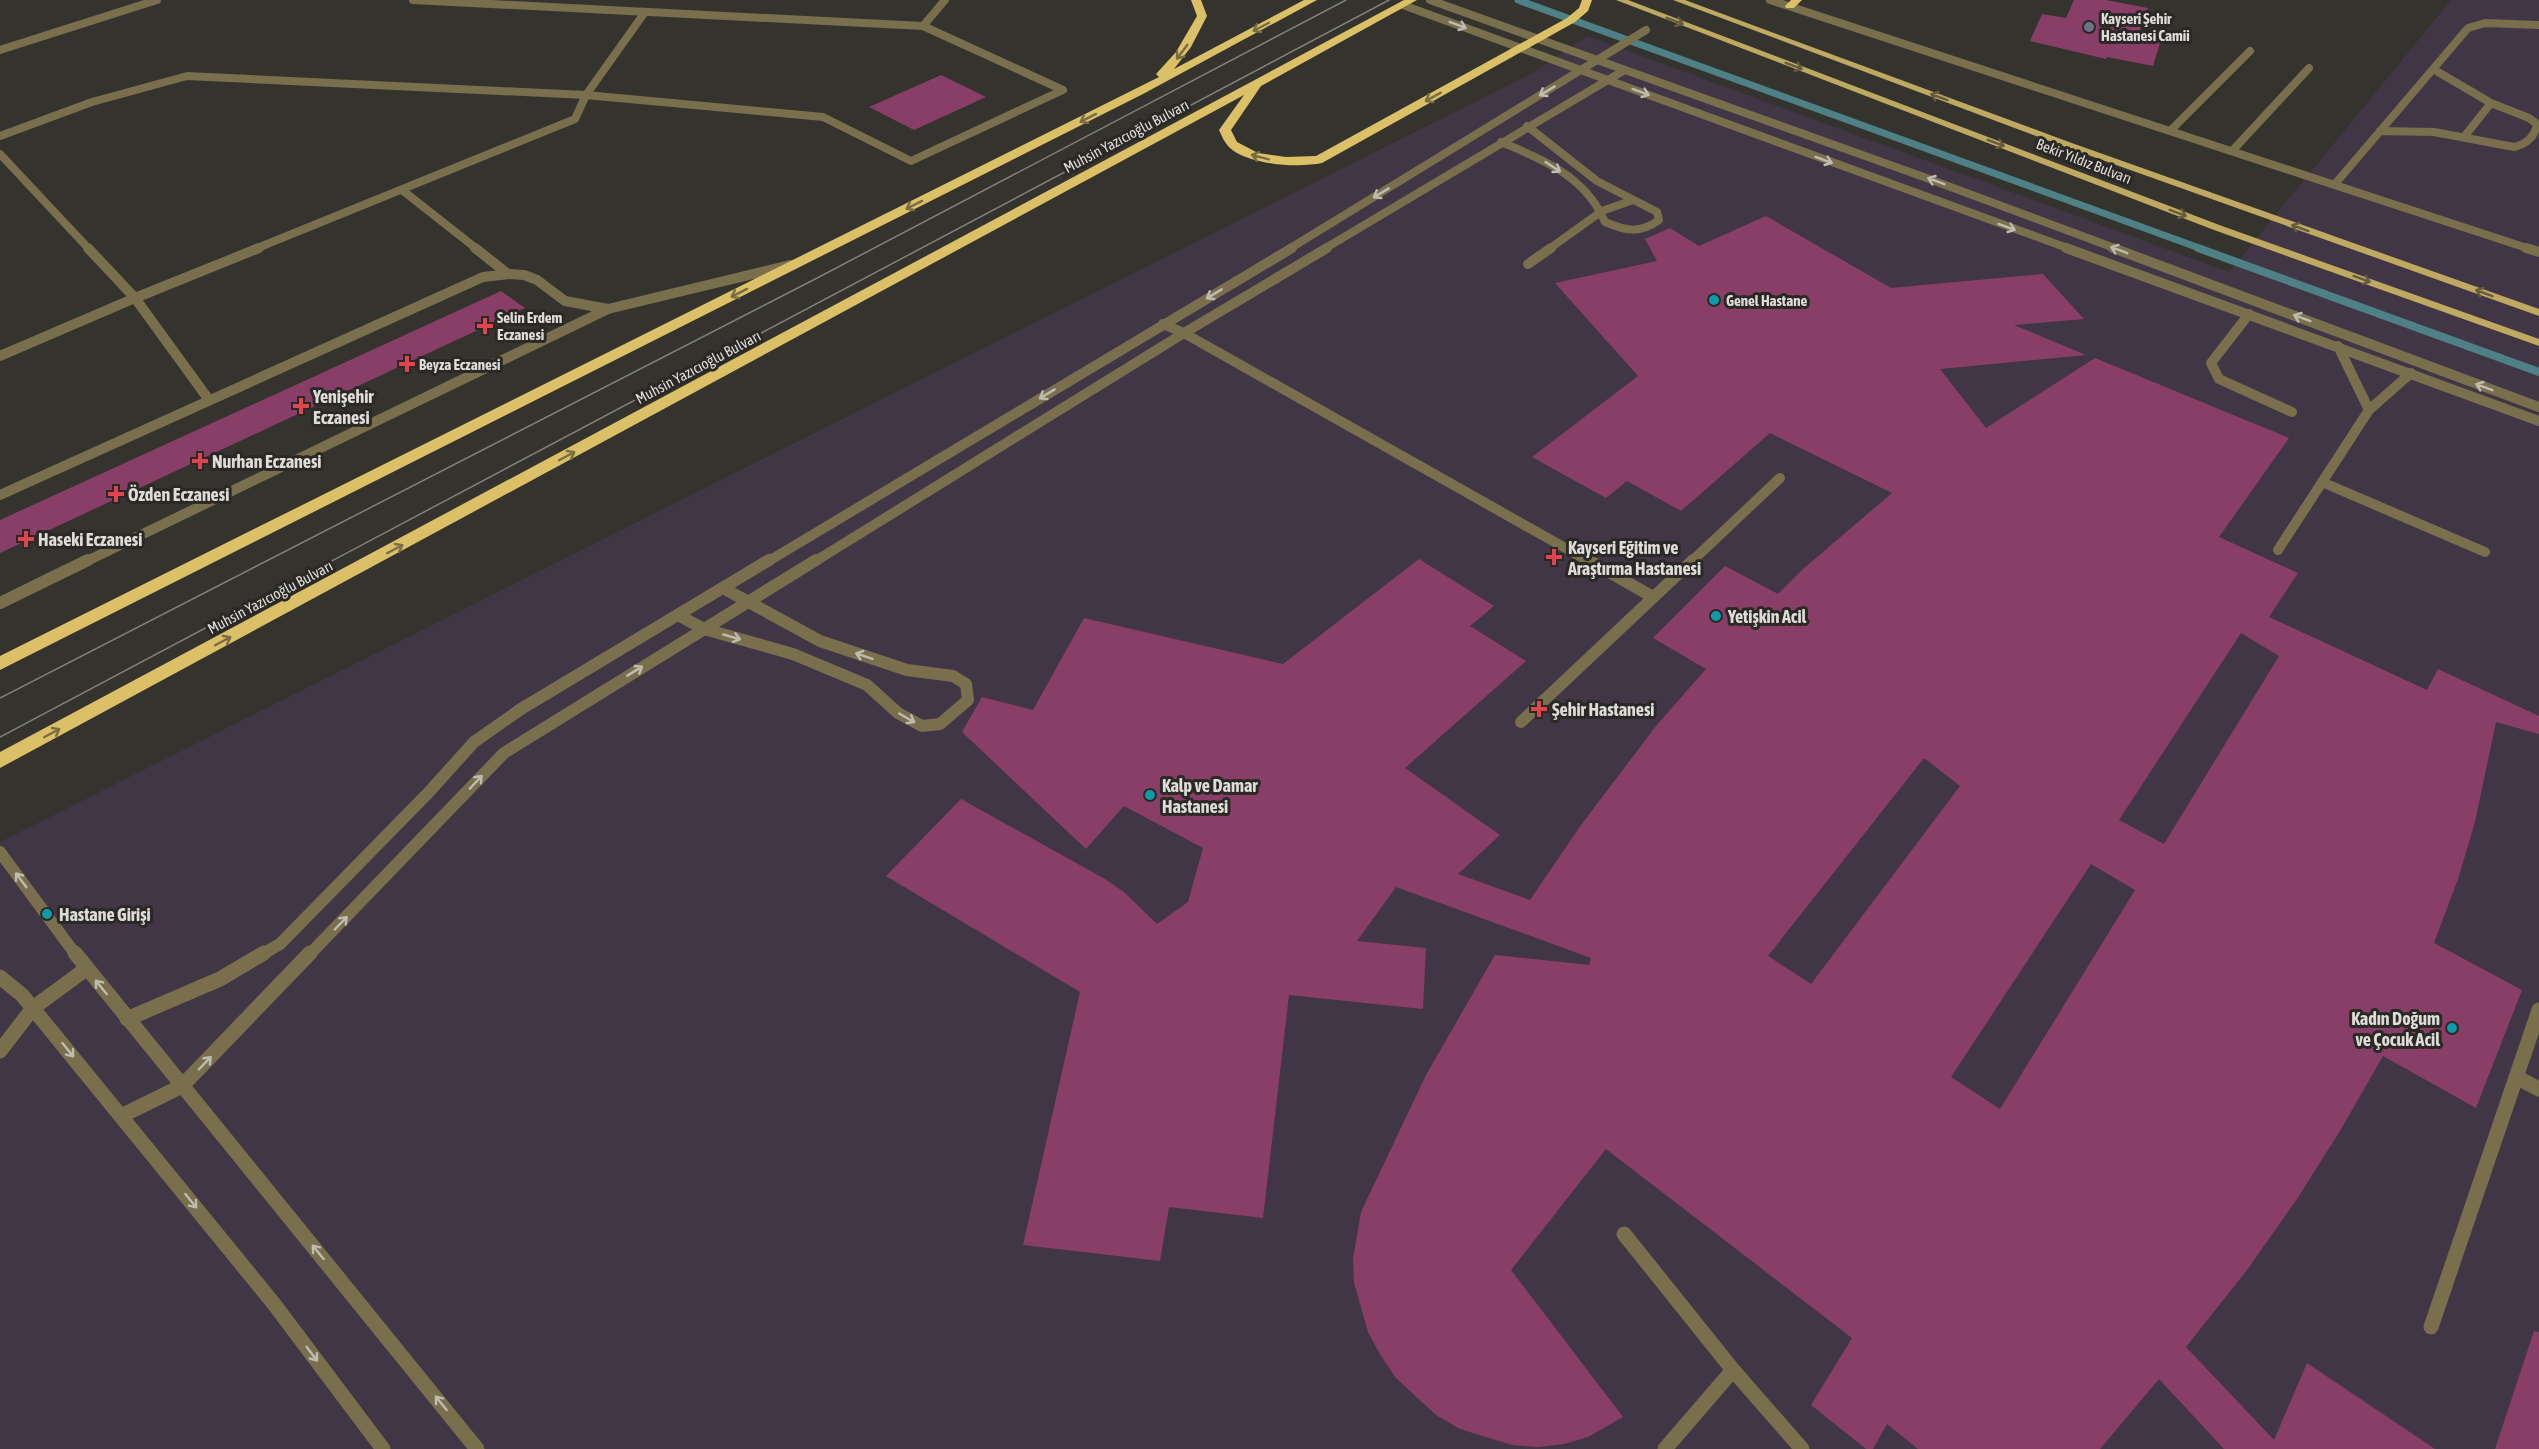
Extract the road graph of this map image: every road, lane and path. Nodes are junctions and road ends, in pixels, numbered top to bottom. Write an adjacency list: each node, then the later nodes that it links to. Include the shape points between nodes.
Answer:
1 (157, 0): 17 (street)
2 (413, 0): 13 (street)
3 (945, 0): 15 (street)
4 (1196, 0): 26 (highway, one-way to 26, via 1202,16 1191,39 1170,67)
5 (1312, 0): 26 (highway, Muhsin Yazıcıoğlu Bulvarı, one-way to 26)
6 (1430, 0): 19 (street)
7 (1587, 0): 25 (highway, one-way to 25, via 1584,9 1571,20 1318,160 1272,160 1233,145 1225,130)
8 (1620, 0): 51 (main road, Bekir Yıldız Bulvarı, one-way to 51, via 2218,228)
9 (1677, 0): 47 (main road, Bekir Yıldız Bulvarı, one-way to 9)
10 (1770, 0): 12 (street)
11 (1407, 2): 22 (street, one-way to 22); 25 (highway, Muhsin Yazıcıoğlu Bulvarı)
12 (1793, 3): 30 (street)
13 (645, 12): 15 (street); 27 (street)
14 (2539, 25): 21 (street, via 2470,26)
15 (923, 26): 27 (street, via 1063,90 911,160 823,117)
16 (1646, 30): 19 (street)
17 (0, 50)
18 (2250, 51): 30 (street)
19 (1597, 61): 22 (street); 23 (street)
20 (2309, 68): 35 (street)
21 (2433, 69): 28 (street); 31 (street)
22 (1582, 70): 24 (street); 49 (street, one-way to 49)
23 (1623, 70): 24 (street); 56 (street, one-way to 23, via 1932,180)
24 (1607, 79): 29 (street); 48 (street, one-way to 48)
25 (1258, 83): 73 (highway, Muhsin Yazıcıoğlu Bulvarı, one-way to 25)
26 (1139, 92): 42 (highway, Muhsin Yazıcıoğlu Bulvarı, one-way to 42)
27 (586, 95): 32 (street, via 187,76 80,105); 38 (street, via 575,119)
28 (2491, 103): 33 (street); 33 (street, via 2529,118 2537,124 2536,130 2520,146)
29 (1527, 126): 34 (street); 39 (street, via 1597,181)
30 (2171, 130): 35 (street)
31 (2380, 131): 33 (street); 37 (street)
32 (0, 136)
33 (2464, 137)
34 (1501, 142): 40 (street, one-way to 40, via 1537,157 1580,185); 50 (street)
35 (2233, 150): 37 (street)
36 (0, 154): 45 (street)
37 (2335, 184): 41 (street)
38 (402, 190): 44 (street); 45 (street)
39 (1633, 200): 40 (street); 40 (street, via 1657,212 1659,220 1647,230 1624,231 1605,222)
40 (1602, 211): 43 (street)
41 (2539, 252)
42 (800, 262): 46 (street); 71 (highway, Muhsin Yazıcıoğlu Bulvarı, one-way to 71)
43 (1528, 264)
44 (508, 274): 46 (street, via 537,280 550,292 573,303); 55 (street, via 471,281)
45 (135, 298): 53 (street); 55 (street)
46 (608, 309): 68 (street)
47 (2539, 313)
48 (2248, 314): 52 (street); 58 (street, via 2211,363 2219,379)
49 (1163, 324): 50 (street); 65 (street, one-way to 65)
50 (1184, 333): 66 (street); 67 (street)
51 (2539, 343)
52 (2338, 346): 54 (street); 57 (street)
53 (0, 356)
54 (2410, 373): 57 (street); 59 (street)
55 (209, 400): 62 (street)
56 (2539, 407)
57 (2369, 410): 61 (street)
58 (2292, 412)
59 (2539, 421)
60 (1780, 478): 66 (street)
61 (2322, 482): 63 (street); 64 (street)
62 (0, 495)
63 (2278, 550)
64 (2485, 552)
65 (723, 588): 67 (street); 69 (street)
66 (1653, 597): 72 (street)
67 (749, 601): 70 (street); 70 (street, one-way to 67, via 793,654 867,685 898,713 922,726 940,724 968,700 966,684 953,676 907,670 820,641)
68 (0, 603)
69 (678, 615): 70 (street); 79 (street, via 521,709 474,742 280,944 220,979)
70 (704, 629): 82 (street, one-way to 70, via 504,753)
71 (0, 664)
72 (1521, 722)
73 (0, 761)
74 (0, 852): 75 (street, one-way to 74)
75 (86, 969): 77 (street); 79 (street, one-way to 75)
76 (0, 976): 77 (street)
77 (33, 1008): 80 (street); 84 (street, one-way to 84)
78 (2539, 1010): 81 (street)
79 (127, 1019): 82 (street)
80 (0, 1051)
81 (2516, 1077): 83 (street); 86 (street)
82 (182, 1086): 84 (street); 89 (street, one-way to 82)
83 (2539, 1089)
84 (122, 1116): 88 (street, one-way to 88, via 274,1304)
85 (1624, 1234): 87 (street)
86 (2431, 1327)
87 (1733, 1370): 90 (street); 91 (street)
88 (383, 1449)
89 (477, 1449)
90 (1665, 1449)
91 (1802, 1449)

